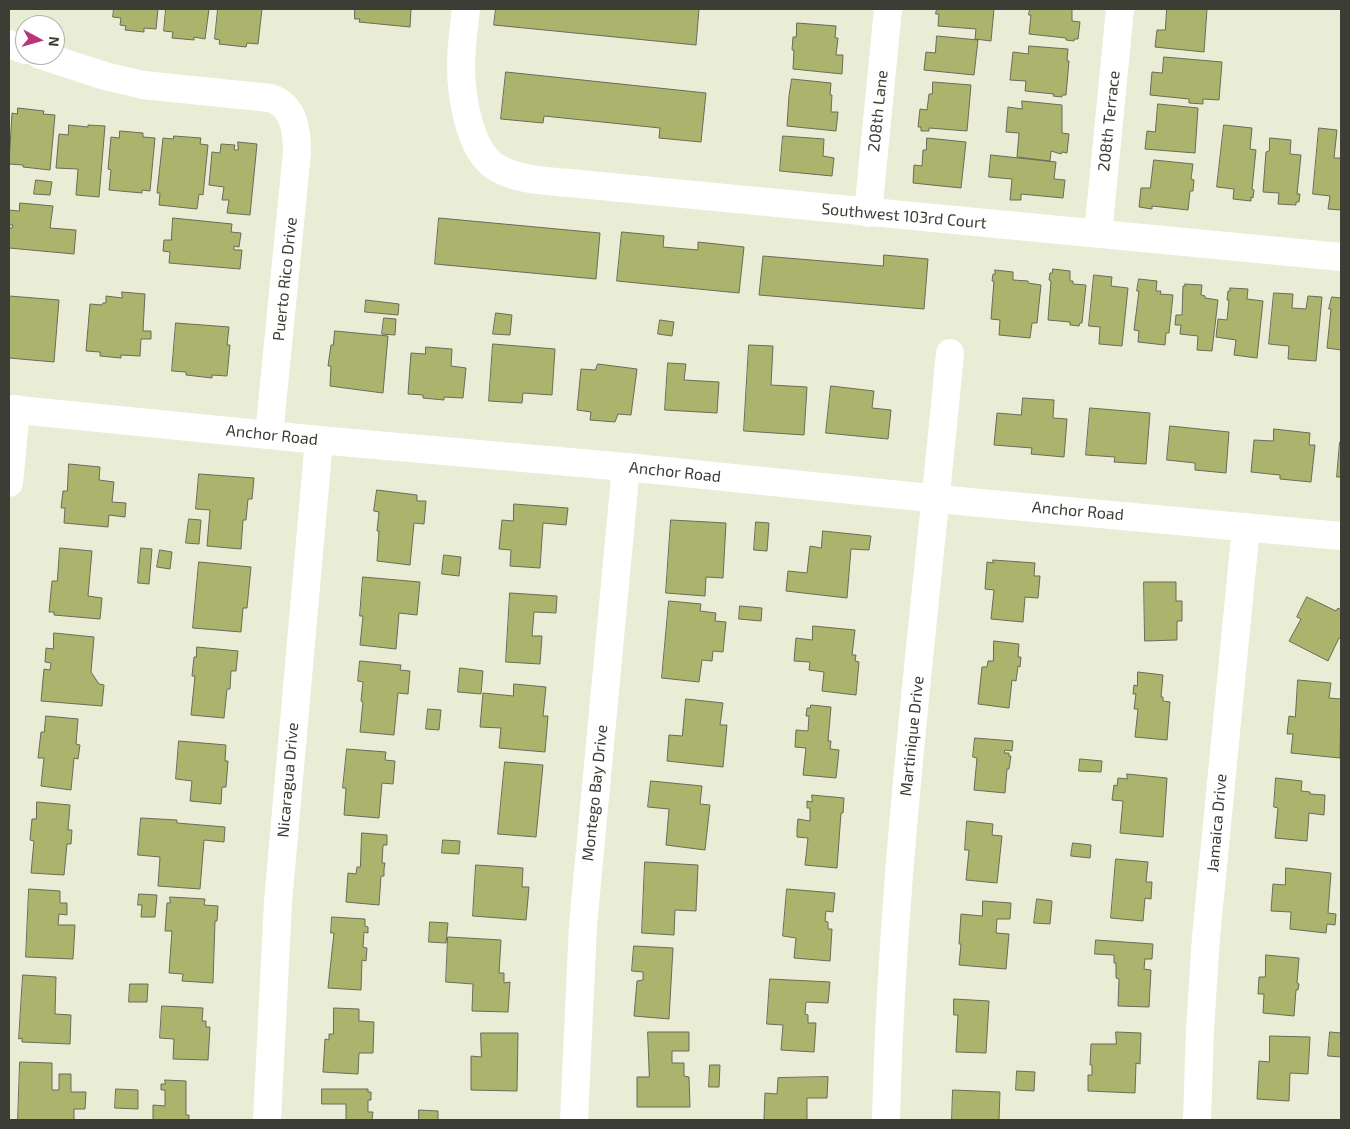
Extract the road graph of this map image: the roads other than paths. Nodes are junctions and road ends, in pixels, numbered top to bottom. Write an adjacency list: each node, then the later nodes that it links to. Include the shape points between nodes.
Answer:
1 (466, 9): 5 (street, Southwest 103rd Court, via 462,84 478,146 495,166 535,179)
2 (888, 9): 5 (street, 208th Lane)
3 (1120, 9): 6 (street, 208th Terrace)
4 (65, 63): 10 (street, Puerto Rico Drive, via 143,84 270,98 284,106 294,123 297,134 296,169)
5 (868, 213): 6 (street, Southwest 103rd Court)
6 (1098, 234): 7 (street, Southwest 103rd Court)
7 (1341, 257)
8 (950, 353): 14 (street, Martinique Drive)
9 (12, 409): 10 (street, Anchor Road); 13 (street)
10 (269, 435): 11 (street, Anchor Road)
11 (319, 440): 12 (street, Anchor Road); 17 (street, Nicaragua Drive, via 278,902)
12 (626, 467): 14 (street, Anchor Road); 18 (street, Montego Bay Drive, via 583,925)
13 (9, 484)
14 (936, 498): 15 (street, Anchor Road); 19 (street, Martinique Drive, via 895,915)
15 (1246, 527): 16 (street, Anchor Road); 20 (street, Jamaica Drive, via 1206,937)
16 (1341, 536)
17 (267, 1120)
18 (574, 1120)
19 (886, 1120)
20 (1197, 1120)

